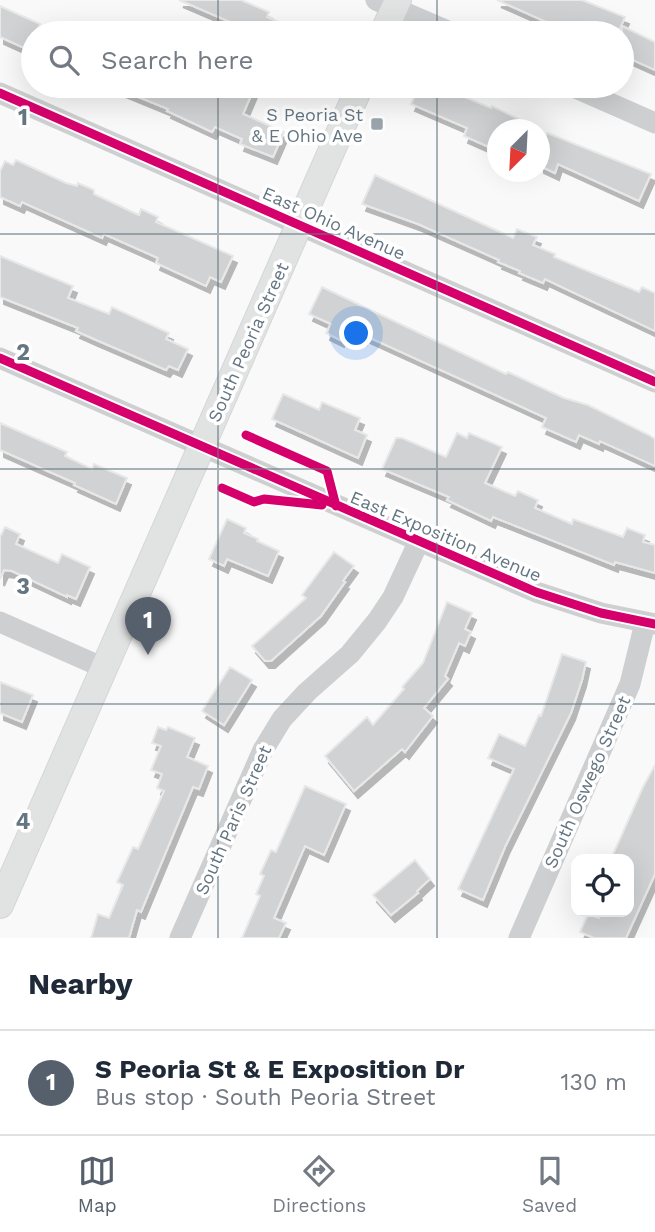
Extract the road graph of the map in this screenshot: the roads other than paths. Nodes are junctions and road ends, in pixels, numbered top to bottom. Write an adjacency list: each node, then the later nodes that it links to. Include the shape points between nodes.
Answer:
1 (390, 3): 2 (main road); 3 (street)
2 (386, 21)
3 (427, 21)
4 (0, 93): 8 (street, East Ohio Avenue)
5 (355, 98): 8 (main road, South Peoria Street)
6 (599, 98): 7 (street)
7 (655, 122)
8 (299, 225): 10 (street, East Ohio Avenue); 11 (main road, South Peoria Street)
9 (0, 358): 11 (street, East Exposition Avenue)
10 (655, 382)
11 (202, 446): 12 (street, East Exposition Avenue); 15 (main road, South Peoria Street)
12 (419, 541): 14 (street, East Exposition Avenue, via 536,592); 17 (street, South Paris Street, via 377,621 282,719 263,750)
13 (0, 622): 15 (street)
14 (650, 624): 18 (street, South Oswego Street, via 630,684)
15 (104, 668): 16 (main road, South Peoria Street)
16 (3, 891)
17 (180, 938)
18 (519, 938)

